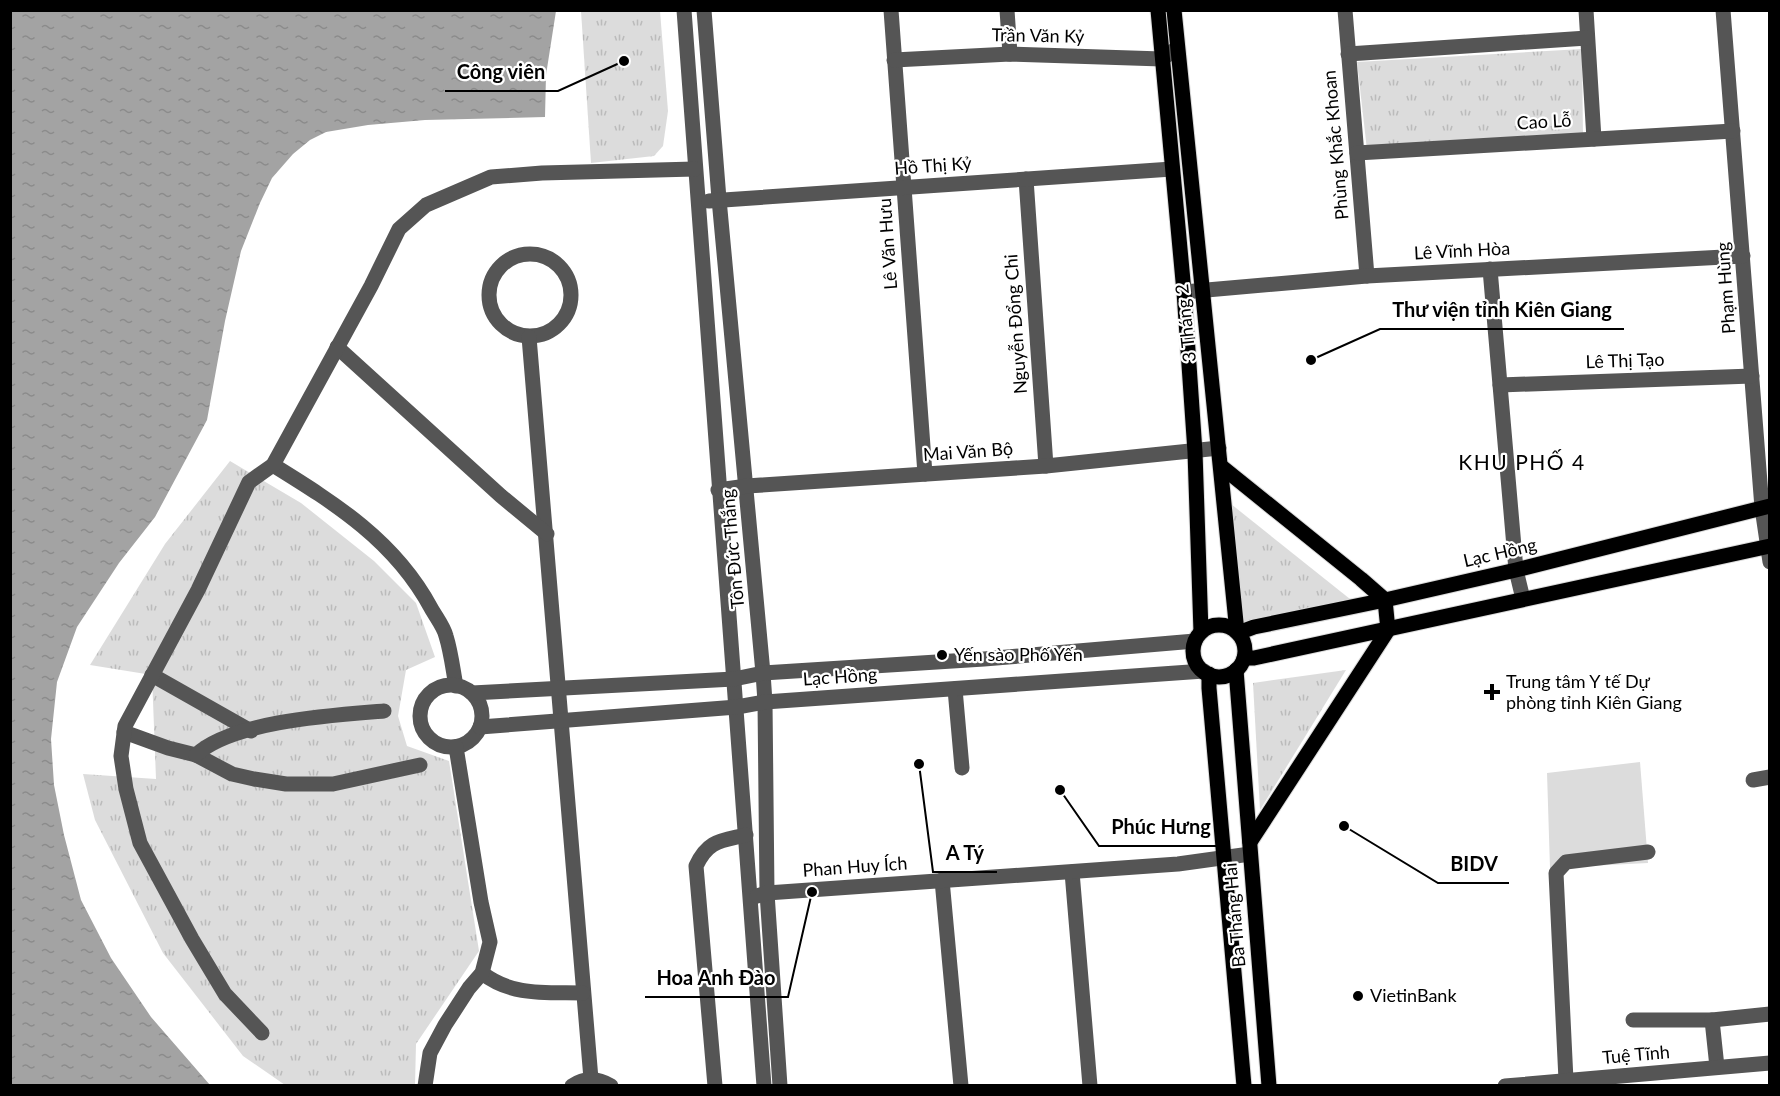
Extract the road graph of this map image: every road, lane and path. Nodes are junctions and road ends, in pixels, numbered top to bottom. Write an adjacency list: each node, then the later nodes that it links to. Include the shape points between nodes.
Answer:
1 (684, 10): 19 (street, Tôn Đức Thắng)
2 (704, 10): 23 (street, Tôn Đức Thắng)
3 (891, 10): 15 (street, Lê Văn Hưu)
4 (1006, 10): 12 (street)
5 (1158, 10): 14 (main road, 3 Tháng 2)
6 (1174, 10): 11 (main road, 3 Tháng 2)
7 (1345, 10): 13 (street, Phùng Khắc Khoan)
8 (1586, 10): 10 (street)
9 (1723, 10): 16 (street, Phạm Hùng)
10 (1587, 38): 13 (street); 17 (street)
11 (1176, 48): 14 (street); 28 (main road, 3 Tháng 2)
12 (1010, 54): 14 (street, Trần Văn Kỷ); 15 (street, Trần Văn Kỷ)
13 (1348, 54): 18 (street, Phùng Khắc Khoan)
14 (1162, 59): 20 (main road, 3 Tháng 2)
15 (894, 60): 22 (street, Lê Văn Hưu)
16 (1733, 131): 17 (street, Cao Lỗ); 25 (street, Phạm Hùng)
17 (1594, 139): 18 (street, Cao Lỗ)
18 (1357, 153): 27 (street, Phùng Khắc Khoan)
19 (695, 169): 24 (street, Tôn Đức Thắng); 31 (street, via 492,177 426,205 399,229)
20 (1172, 169): 21 (street, Hồ Thị Kỷ); 29 (main road, 3 Tháng 2)
21 (1026, 179): 22 (street, Hồ Thị Kỷ); 37 (street, Nguyễn Đổng Chi)
22 (904, 188): 23 (street, Hồ Thị Kỷ); 39 (street, Lê Văn Hưu)
23 (719, 199): 24 (street, Hồ Thị Kỷ); 40 (street, Tôn Đức Thắng)
24 (698, 204): 41 (street, Tôn Đức Thắng)
25 (1743, 256): 26 (street, Lê Vĩnh Hòa); 32 (street, Phạm Hùng)
26 (1490, 269): 27 (street, Lê Vĩnh Hòa); 33 (street)
27 (1367, 276): 28 (street, Lê Vĩnh Hòa)
28 (1202, 290): 29 (street, Lê Vĩnh Hòa); 34 (main road, 3 Tháng 2)
29 (1184, 292): 35 (main road, 3 Tháng 2)
30 (529, 337): 30 (street, via 549,332 562,321 570,305 571,288 564,272 552,260 536,254 519,255 503,263 493,276 488,293 491,310 501,324 515,334); 43 (street)
31 (337, 347): 36 (street); 43 (street)
32 (1752, 376): 33 (street, Lê Thị Tạo); 42 (street, Phạm Hùng)
33 (1500, 385): 45 (street)
34 (1219, 448): 35 (street, Mai Văn Bộ); 38 (main road, 3 Tháng 2)
35 (1195, 452): 37 (street, Mai Văn Bộ); 50 (main road, 3 Tháng 2)
36 (273, 465): 55 (street, via 249,482); 57 (street, via 359,523 402,563 446,634)
37 (1046, 466): 39 (street, Mai Văn Bộ)
38 (1221, 467): 47 (main road); 49 (main road, 3 Tháng 2)
39 (925, 474): 40 (street, Mai Văn Bộ)
40 (747, 486): 41 (street, Mai Văn Bộ); 53 (street, Tôn Đức Thắng)
41 (718, 490): 56 (street, Tôn Đức Thắng)
42 (1766, 507): 44 (street, Phạm Hùng); 45 (main road, Lạc Hồng)
43 (547, 534): 59 (street)
44 (1769, 551): 46 (main road)
45 (1516, 570): 46 (street); 47 (main road, Lạc Hồng)
46 (1522, 599): 48 (main road)
47 (1385, 600): 48 (main road); 49 (main road, Lạc Hồng)
48 (1388, 630): 52 (main road); 76 (main road)
49 (1237, 632): 50 (main road, via 1218,625); 52 (main road, via 1244,645)
50 (1198, 637): 51 (street, Lạc Hồng); 54 (main road, via 1194,655)
51 (984, 659): 53 (street, Lạc Hồng); 58 (street)
52 (1240, 664): 54 (main road, via 1223,676); 76 (main road, Ba Tháng Hai)
53 (763, 673): 56 (street, Lạc Hồng); 62 (street, Tôn Đức Thắng)
54 (1206, 673): 58 (street, Lạc Hồng); 78 (main road, Ba Tháng Hai)
55 (152, 675): 67 (street); 68 (street)
56 (734, 679): 59 (street, Lạc Hồng); 63 (street, Tôn Đức Thắng)
57 (456, 686): 61 (street); 69 (street, via 435,690 427,696 420,711 420,722 431,740)
58 (986, 686): 60 (street, Lạc Hồng)
59 (557, 687): 61 (street, Lạc Hồng); 65 (street)
60 (955, 688): 62 (street, Lạc Hồng); 72 (street)
61 (472, 693): 66 (street, via 482,712)
62 (765, 702): 63 (street, Lạc Hồng); 81 (street, Tôn Đức Thắng)
63 (737, 707): 65 (street, Lạc Hồng); 75 (street, Tôn Đức Thắng)
64 (384, 711): 67 (street, via 299,719)
65 (560, 720): 66 (street, Lạc Hồng); 84 (street)
66 (480, 727): 69 (street, via 467,743)
67 (251, 730): 70 (street, via 204,747)
68 (124, 732): 70 (street); 88 (street, via 121,756 140,843 225,993)
69 (456, 747): 83 (street, via 490,942)
70 (196, 755): 71 (street, via 232,774 286,784 333,784)
71 (420, 765)
72 (962, 768)
73 (1770, 777): 74 (street)
74 (1753, 780)
75 (746, 835): 82 (street, Tôn Đức Thắng); 96 (street, via 714,843 702,852 696,866)
76 (1250, 848): 78 (street, Phan Huy Ích); 102 (main road, Ba Tháng Hai)
77 (1648, 852): 92 (street, via 1566,862 1556,873)
78 (1224, 858): 79 (street, Phan Huy Ích); 101 (main road, Ba Tháng Hai)
79 (1072, 872): 80 (street, Phan Huy Ích); 100 (street)
80 (942, 880): 81 (street, Phan Huy Ích); 99 (street)
81 (767, 892): 82 (street, Phan Huy Ích); 98 (street, Tôn Đức Thắng)
82 (750, 899): 97 (street, Tôn Đức Thắng)
83 (482, 973): 84 (street, via 516,991); 93 (street, via 445,1024 430,1053)
84 (583, 993): 91 (street)
85 (1770, 1014): 87 (street)
86 (1633, 1020): 87 (street)
87 (1712, 1020): 90 (street)
88 (262, 1032)
89 (1770, 1063): 90 (street, Tuệ Tĩnh)
90 (1717, 1067): 92 (street, Tuệ Tĩnh)
91 (591, 1079): 94 (street); 95 (street)
92 (1566, 1080): 103 (street, Tuệ Tĩnh)
93 (425, 1086)
94 (572, 1086)
95 (611, 1086)
96 (715, 1086)
97 (764, 1086)
98 (780, 1086)
99 (961, 1086)
100 (1090, 1086)
101 (1244, 1086)
102 (1269, 1086)
103 (1505, 1086)

